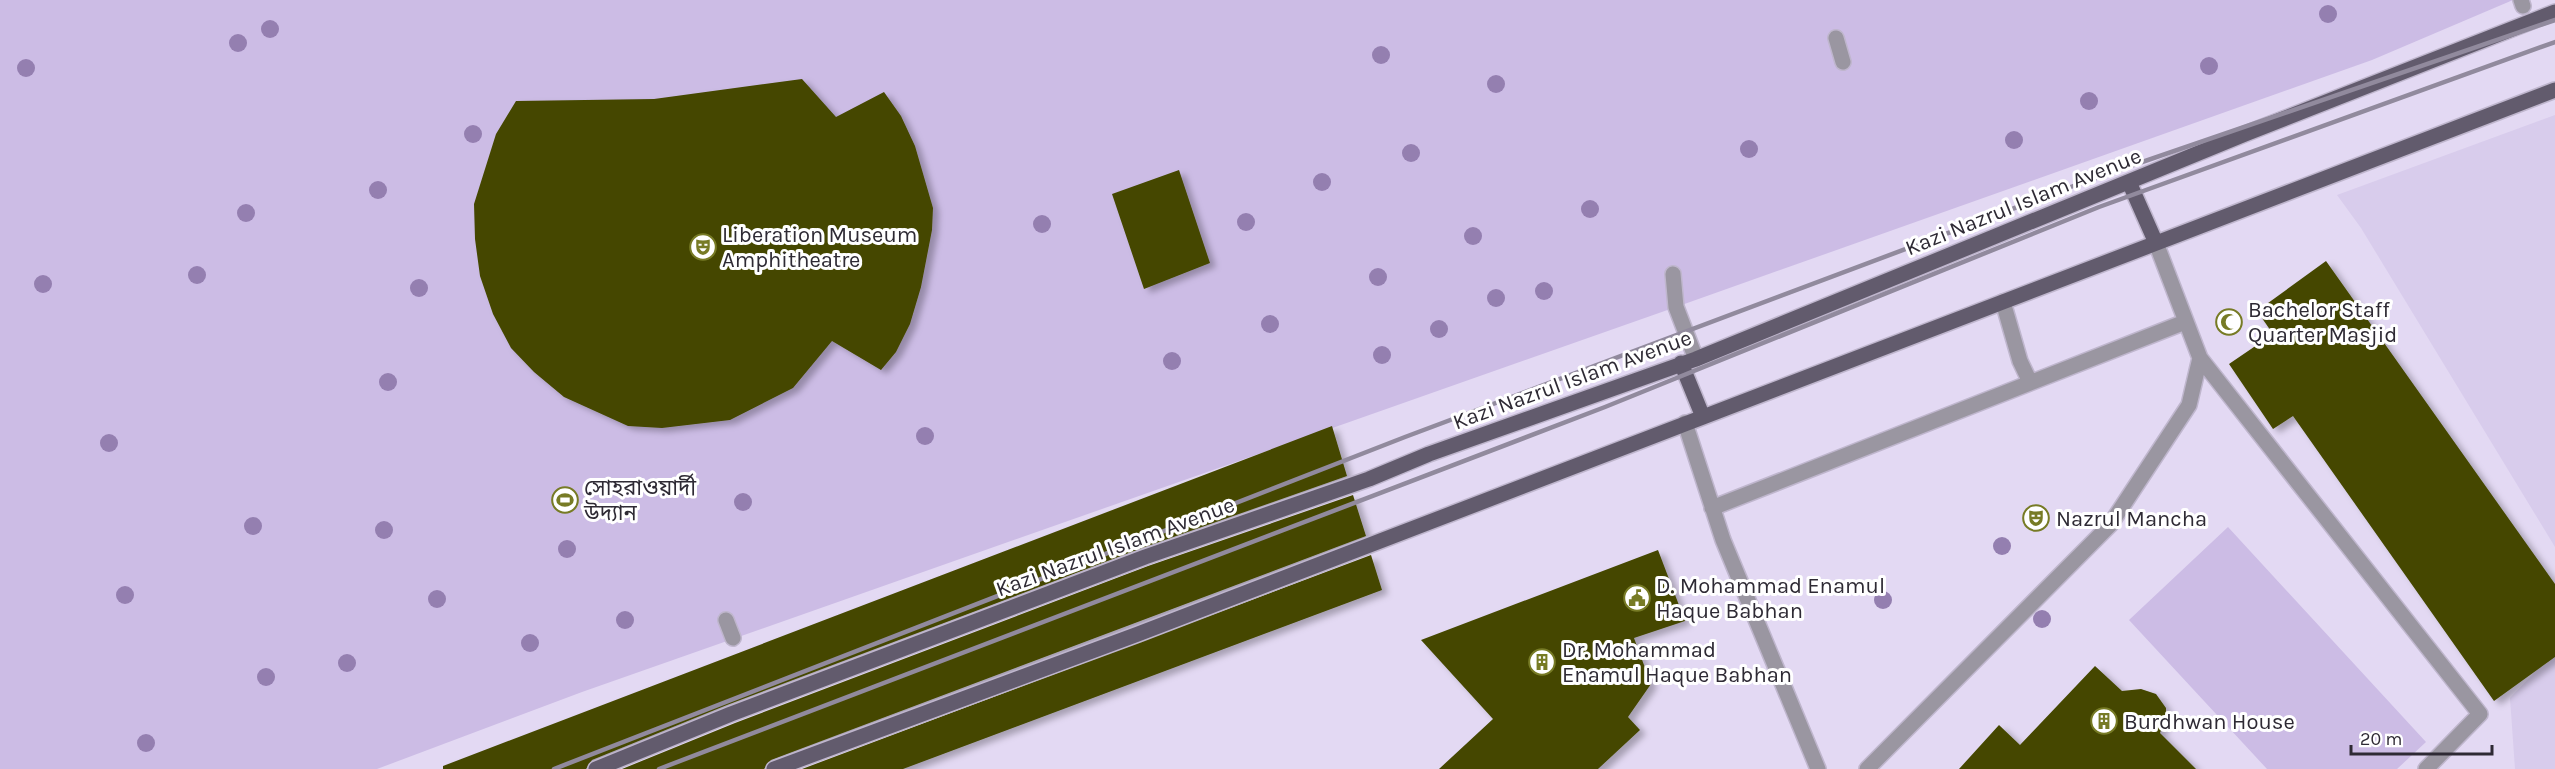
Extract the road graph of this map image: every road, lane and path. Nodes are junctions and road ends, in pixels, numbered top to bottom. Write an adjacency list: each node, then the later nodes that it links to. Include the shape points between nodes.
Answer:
1 (2555, 12): 5 (main road, Kazi Nazrul Islam Avenue)
2 (1836, 38): 3 (street)
3 (1843, 63)
4 (2555, 90): 6 (main road)
5 (2129, 182): 6 (main road); 11 (main road, Kazi Nazrul Islam Avenue)
6 (2156, 243): 8 (main road); 9 (street)
7 (1673, 274): 11 (street)
8 (2003, 302): 12 (street, via 2020,362); 13 (main road)
9 (2185, 322): 10 (street); 12 (street)
10 (2200, 358): 21 (street, via 2189,405 2110,525); 22 (street, via 2480,714)
11 (1688, 361): 13 (main road); 18 (main road, Kazi Nazrul Islam Avenue, via 1123,566)
12 (2030, 382): 15 (street)
13 (1703, 417): 14 (main road)
14 (1685, 423): 15 (street); 19 (main road, via 1138,634)
15 (1712, 508): 20 (street)
16 (726, 620): 17 (street)
17 (733, 638)
18 (596, 769)
19 (774, 769)
20 (1818, 769)
21 (1867, 769)
22 (2426, 769)

